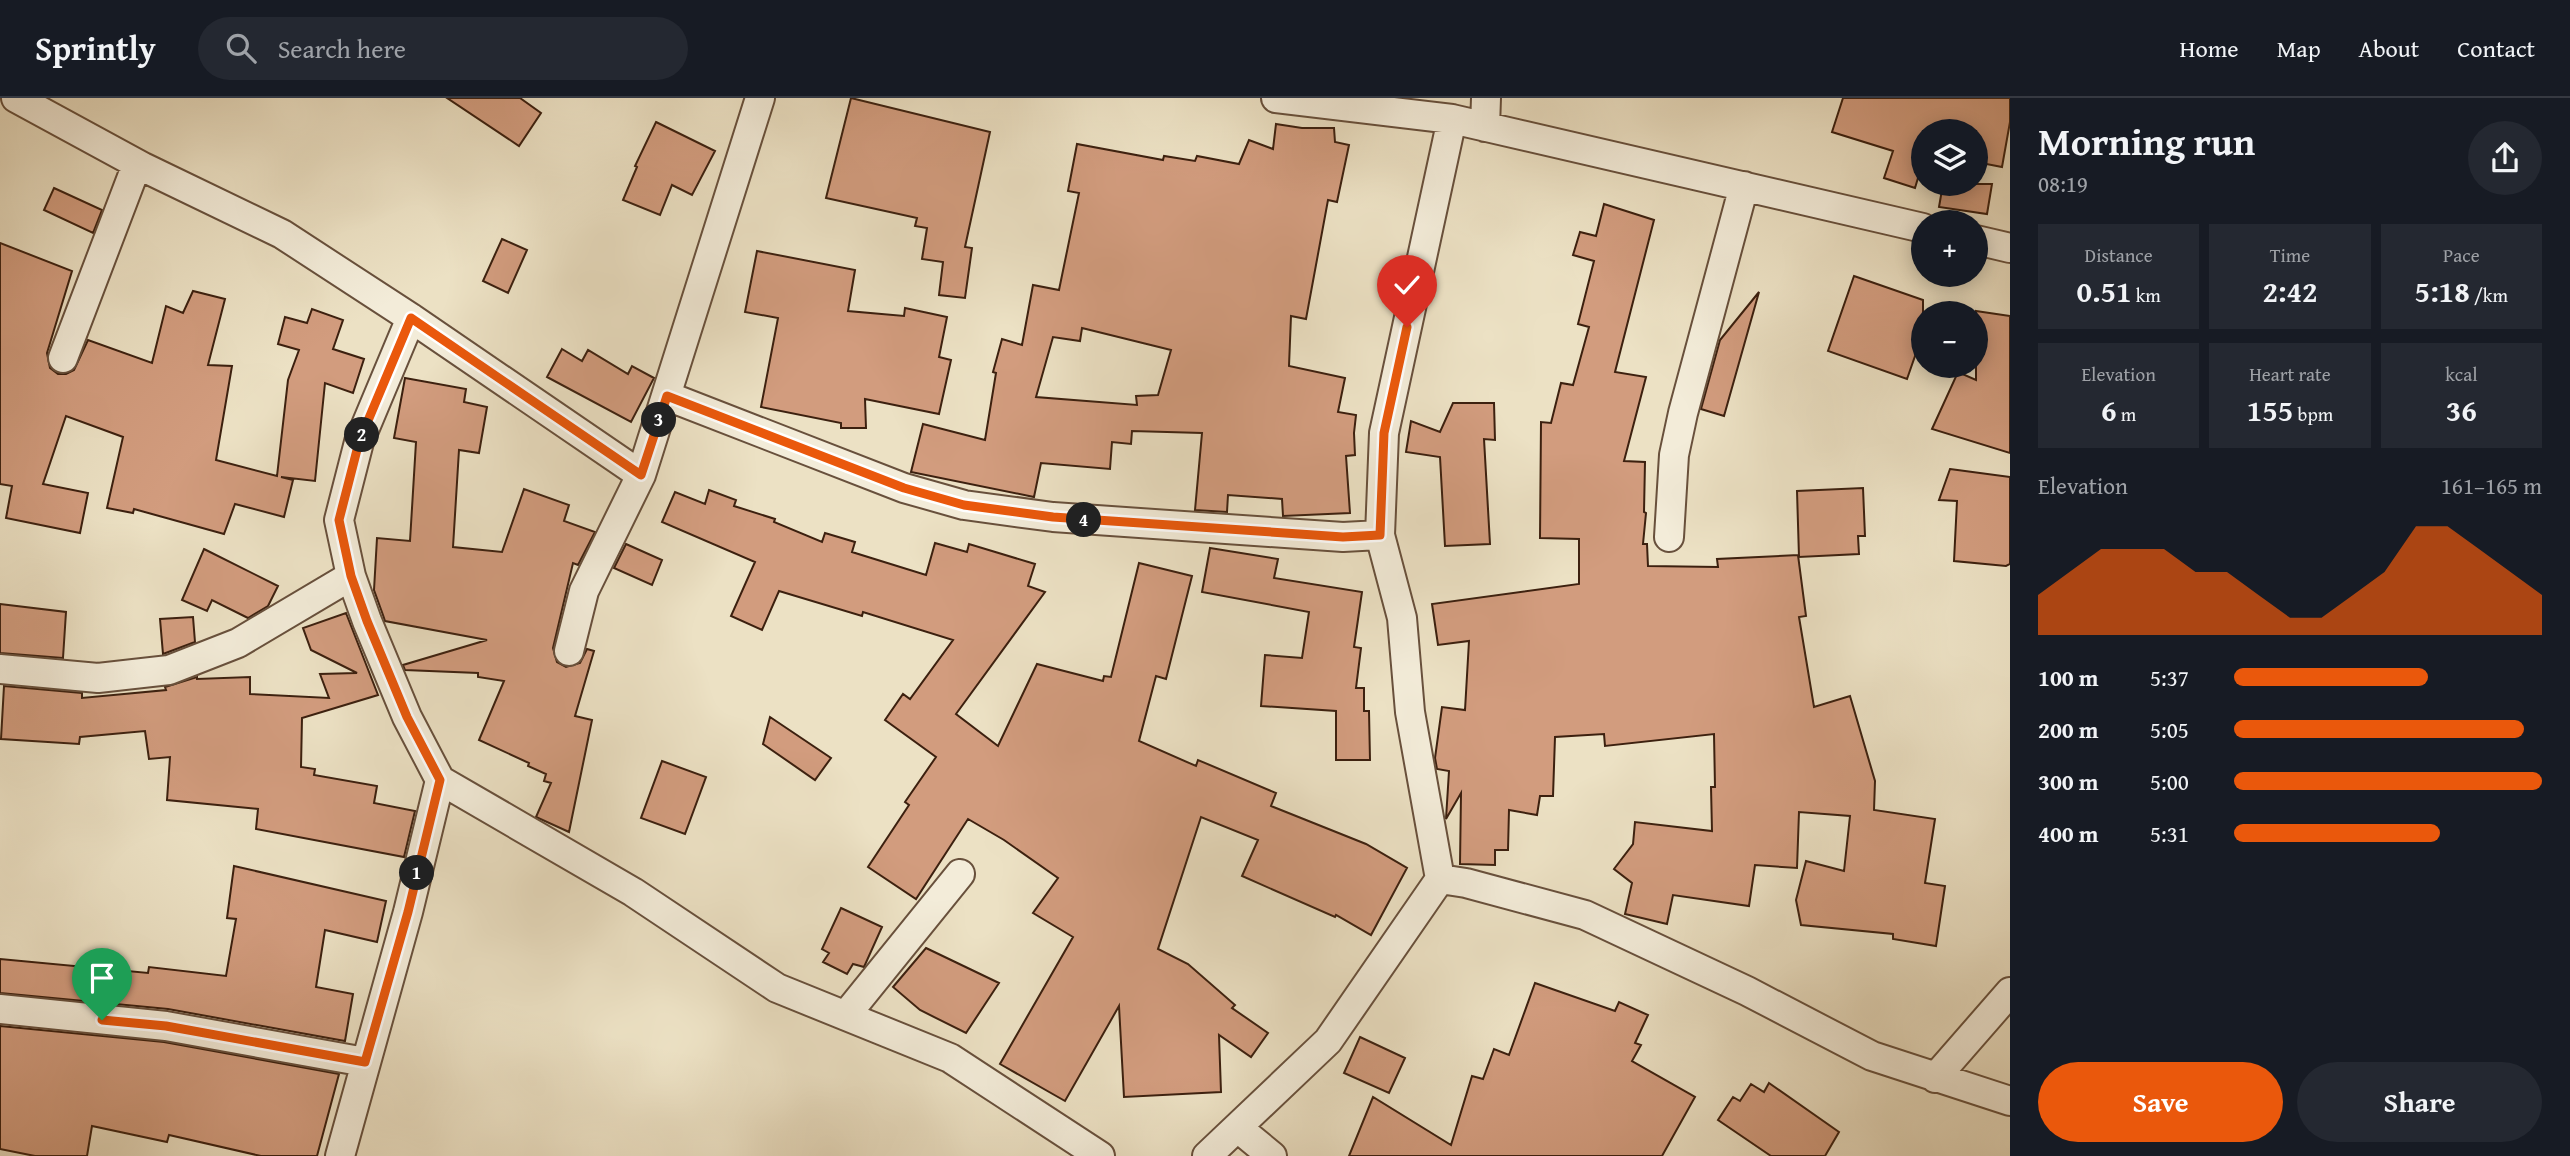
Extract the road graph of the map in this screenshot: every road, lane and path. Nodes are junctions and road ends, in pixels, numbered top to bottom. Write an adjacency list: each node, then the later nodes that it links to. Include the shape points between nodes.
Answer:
1 (16, 98): 7 (street)
2 (760, 98): 14 (street)
3 (1276, 98): 5 (street)
4 (1486, 98): 6 (street)
5 (1452, 119): 6 (street); 16 (street, via 1384,433)
6 (1485, 127): 8 (street)
7 (137, 164): 12 (street, via 282,234); 13 (street)
8 (1744, 186): 9 (street); 17 (street, via 1680,424)
9 (1911, 225)
10 (1988, 243): 11 (street)
11 (2010, 248)
12 (411, 318): 15 (street); 18 (street, via 359,442 339,520)
13 (63, 358)
14 (667, 396): 15 (street); 16 (street, via 904,488 964,505 1053,517 1343,537)
15 (641, 475): 19 (street, via 584,591)
16 (1380, 535): 23 (street, via 1402,618 1409,712)
17 (1669, 537)
18 (351, 576): 20 (street, via 238,643 169,670 97,678); 21 (street, via 407,717)
19 (569, 651)
20 (0, 669)
21 (440, 780): 26 (street, via 633,892 778,988); 27 (street)
22 (960, 874): 26 (street)
23 (1440, 879): 28 (street, via 1585,915 1747,990 1872,1056); 30 (street, via 1328,1041)
24 (2010, 992): 28 (street)
25 (0, 1009): 27 (street, via 166,1026)
26 (846, 1015): 32 (street, via 950,1058)
27 (365, 1062): 31 (street)
28 (1935, 1078): 29 (street)
29 (2010, 1101)
30 (1238, 1128): 33 (street); 34 (street)
31 (340, 1156)
32 (1100, 1156)
33 (1207, 1156)
34 (1272, 1156)

